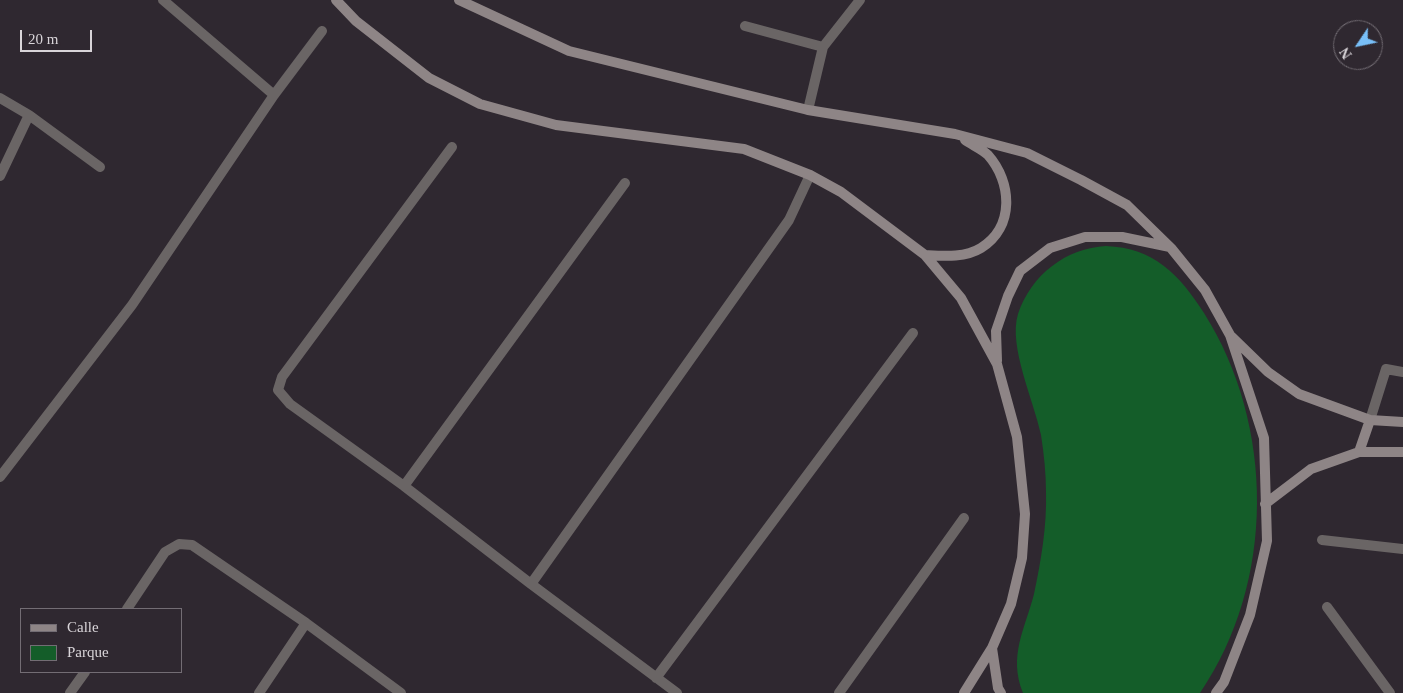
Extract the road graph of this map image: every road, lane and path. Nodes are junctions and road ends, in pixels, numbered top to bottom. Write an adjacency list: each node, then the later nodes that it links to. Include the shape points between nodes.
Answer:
1 (163, 0): 8 (street)
2 (336, 0): 15 (street, via 429,78 480,104 556,125 744,148)
3 (459, 0): 10 (street, via 569,51)
4 (860, 0): 7 (street)
5 (745, 26): 7 (street)
6 (322, 31): 8 (street)
7 (823, 47): 10 (street)
8 (274, 96): 28 (street, via 132,305)
9 (0, 98): 11 (street)
10 (808, 110): 12 (street)
11 (29, 115): 14 (street); 16 (street)
12 (955, 134): 18 (street, via 1028,153 1082,180 1127,205); 19 (street, via 986,153 999,170 1006,214 997,234 980,249 954,257)
13 (452, 146): 29 (street, via 282,377 278,390 290,404)
14 (100, 167)
15 (810, 175): 19 (street, via 841,192); 34 (street, via 789,220)
16 (0, 176)
17 (625, 183): 29 (street)
18 (1171, 248): 21 (street, via 1204,290); 22 (street, via 1122,237 1085,237 1050,248 1020,271 1008,296 996,331)
19 (925, 255): 22 (street, via 961,298)
20 (913, 333): 40 (street)
21 (1230, 335): 24 (street, via 1268,372 1299,394); 30 (street, via 1264,438)
22 (997, 364): 38 (street, via 1017,438 1025,514 1022,558 1013,595)
23 (1403, 372): 24 (street, via 1386,369)
24 (1370, 420): 25 (street); 26 (street)
25 (1403, 422)
26 (1359, 452): 27 (street); 30 (street, via 1311,469)
27 (1403, 452)
28 (0, 477)
29 (404, 486): 34 (street)
30 (1265, 504): 48 (street, via 1267,541 1250,615 1224,682)
31 (964, 518): 45 (street)
32 (1322, 540): 33 (street)
33 (1403, 549)
34 (531, 584): 40 (street)
35 (128, 608): 37 (street, via 166,552 179,544 192,545)
36 (1328, 608): 49 (street)
37 (306, 623): 42 (street); 43 (street)
38 (992, 648): 46 (street); 47 (street)
39 (84, 673): 41 (street)
40 (656, 678): 44 (street)
41 (70, 693)
42 (259, 693)
43 (401, 693)
44 (677, 693)
45 (839, 693)
46 (964, 693)
47 (1001, 693)
48 (1216, 693)
49 (1390, 693)

